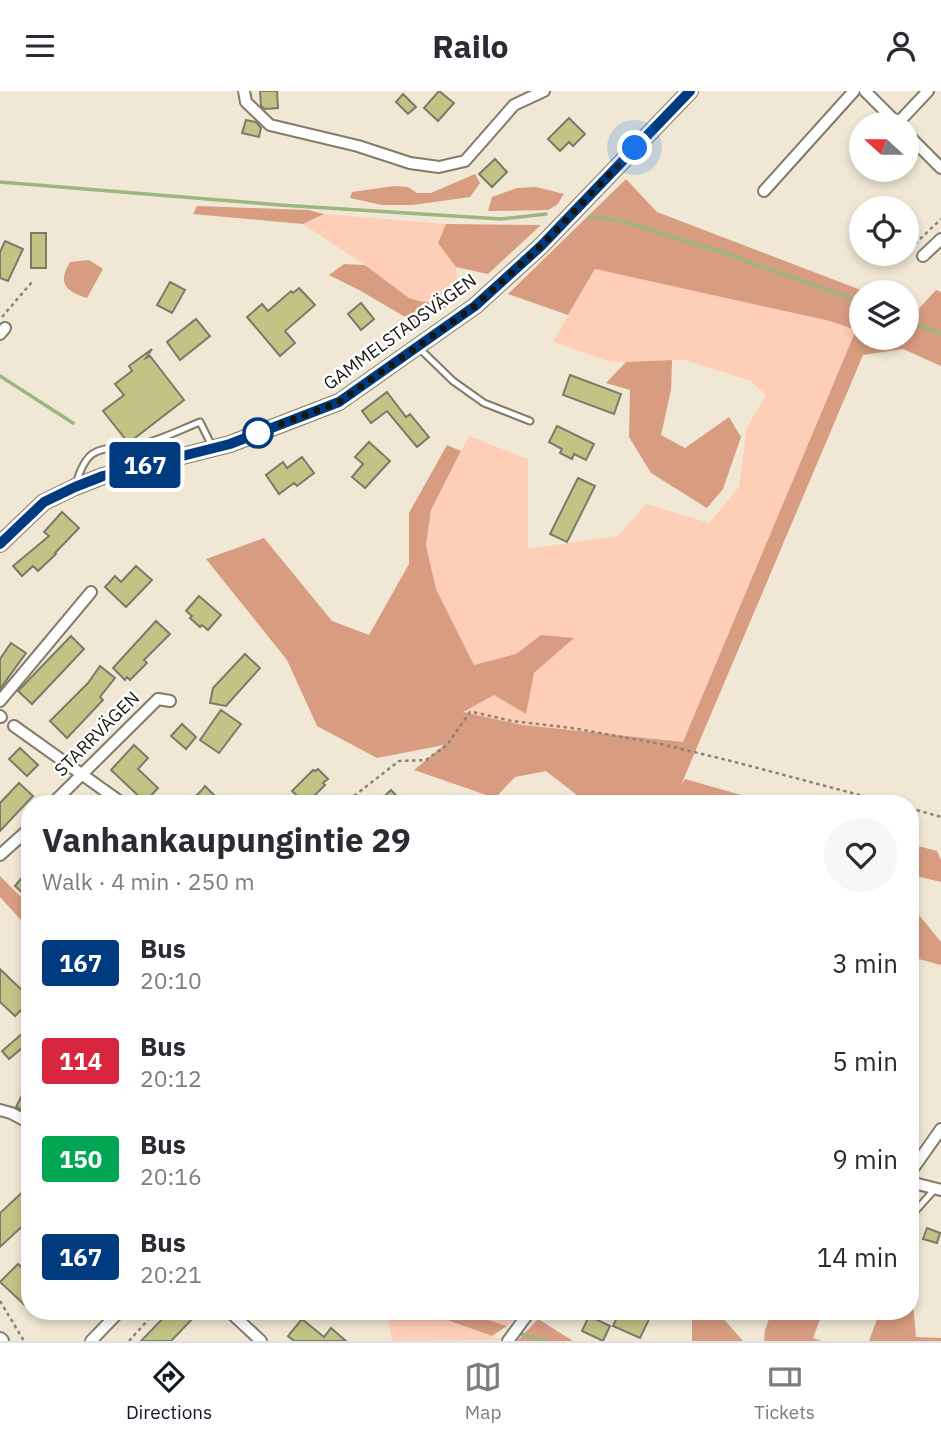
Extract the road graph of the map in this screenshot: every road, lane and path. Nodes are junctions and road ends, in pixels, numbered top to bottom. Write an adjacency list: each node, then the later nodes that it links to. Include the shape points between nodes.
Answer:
1 (244, 91): 2 (street, via 246,102 270,125 439,167 465,161 514,105)
2 (544, 91)
3 (690, 91): 18 (street, GAMMELSTADSVÄGEN, via 541,246 475,306)
4 (854, 91): 11 (street)
5 (865, 91): 7 (street)
6 (928, 91): 8 (street)
7 (885, 112)
8 (908, 112)
9 (919, 146): 10 (street)
10 (941, 168)
11 (764, 191)
12 (941, 219): 14 (path)
13 (941, 239): 15 (street)
14 (919, 240)
15 (923, 256)
16 (32, 282): 17 (path)
17 (2, 327)
18 (418, 347): 19 (lane, via 484,403); 20 (street, GAMMELSTADSVÄGEN, via 339,402)
19 (530, 421)
20 (214, 448): 21 (street, GAMMELSTADSVÄGEN); 21 (lane, via 200,422 144,443 104,448 87,457)
21 (75, 487): 22 (street, GAMMELSTADSVÄGEN, via 44,502)
22 (0, 544)
23 (91, 592): 24 (street)
24 (0, 701)
25 (170, 701): 27 (street, STARRVÄGEN, via 158,699)
26 (14, 726): 27 (street)
27 (80, 775): 28 (street, STARRVÄGEN); 29 (street)
28 (61, 795)
29 (110, 795)
30 (356, 795): 31 (path, via 399,761 426,761 447,745 470,712 660,744)
31 (860, 795)
32 (919, 811): 33 (path)
33 (941, 817)
34 (21, 836): 35 (street)
35 (0, 855)
36 (0, 1110): 37 (street)
37 (21, 1118)
38 (941, 1129): 39 (street)
39 (919, 1160)
40 (919, 1185): 41 (street)
41 (938, 1190): 42 (lane)
42 (919, 1208)
43 (0, 1301): 48 (path)
44 (111, 1320): 49 (street)
45 (148, 1320): 50 (path)
46 (239, 1320): 51 (street)
47 (523, 1320): 52 (street)
48 (24, 1341)
49 (91, 1341)
50 (129, 1341)
51 (261, 1341)
52 (508, 1341)

